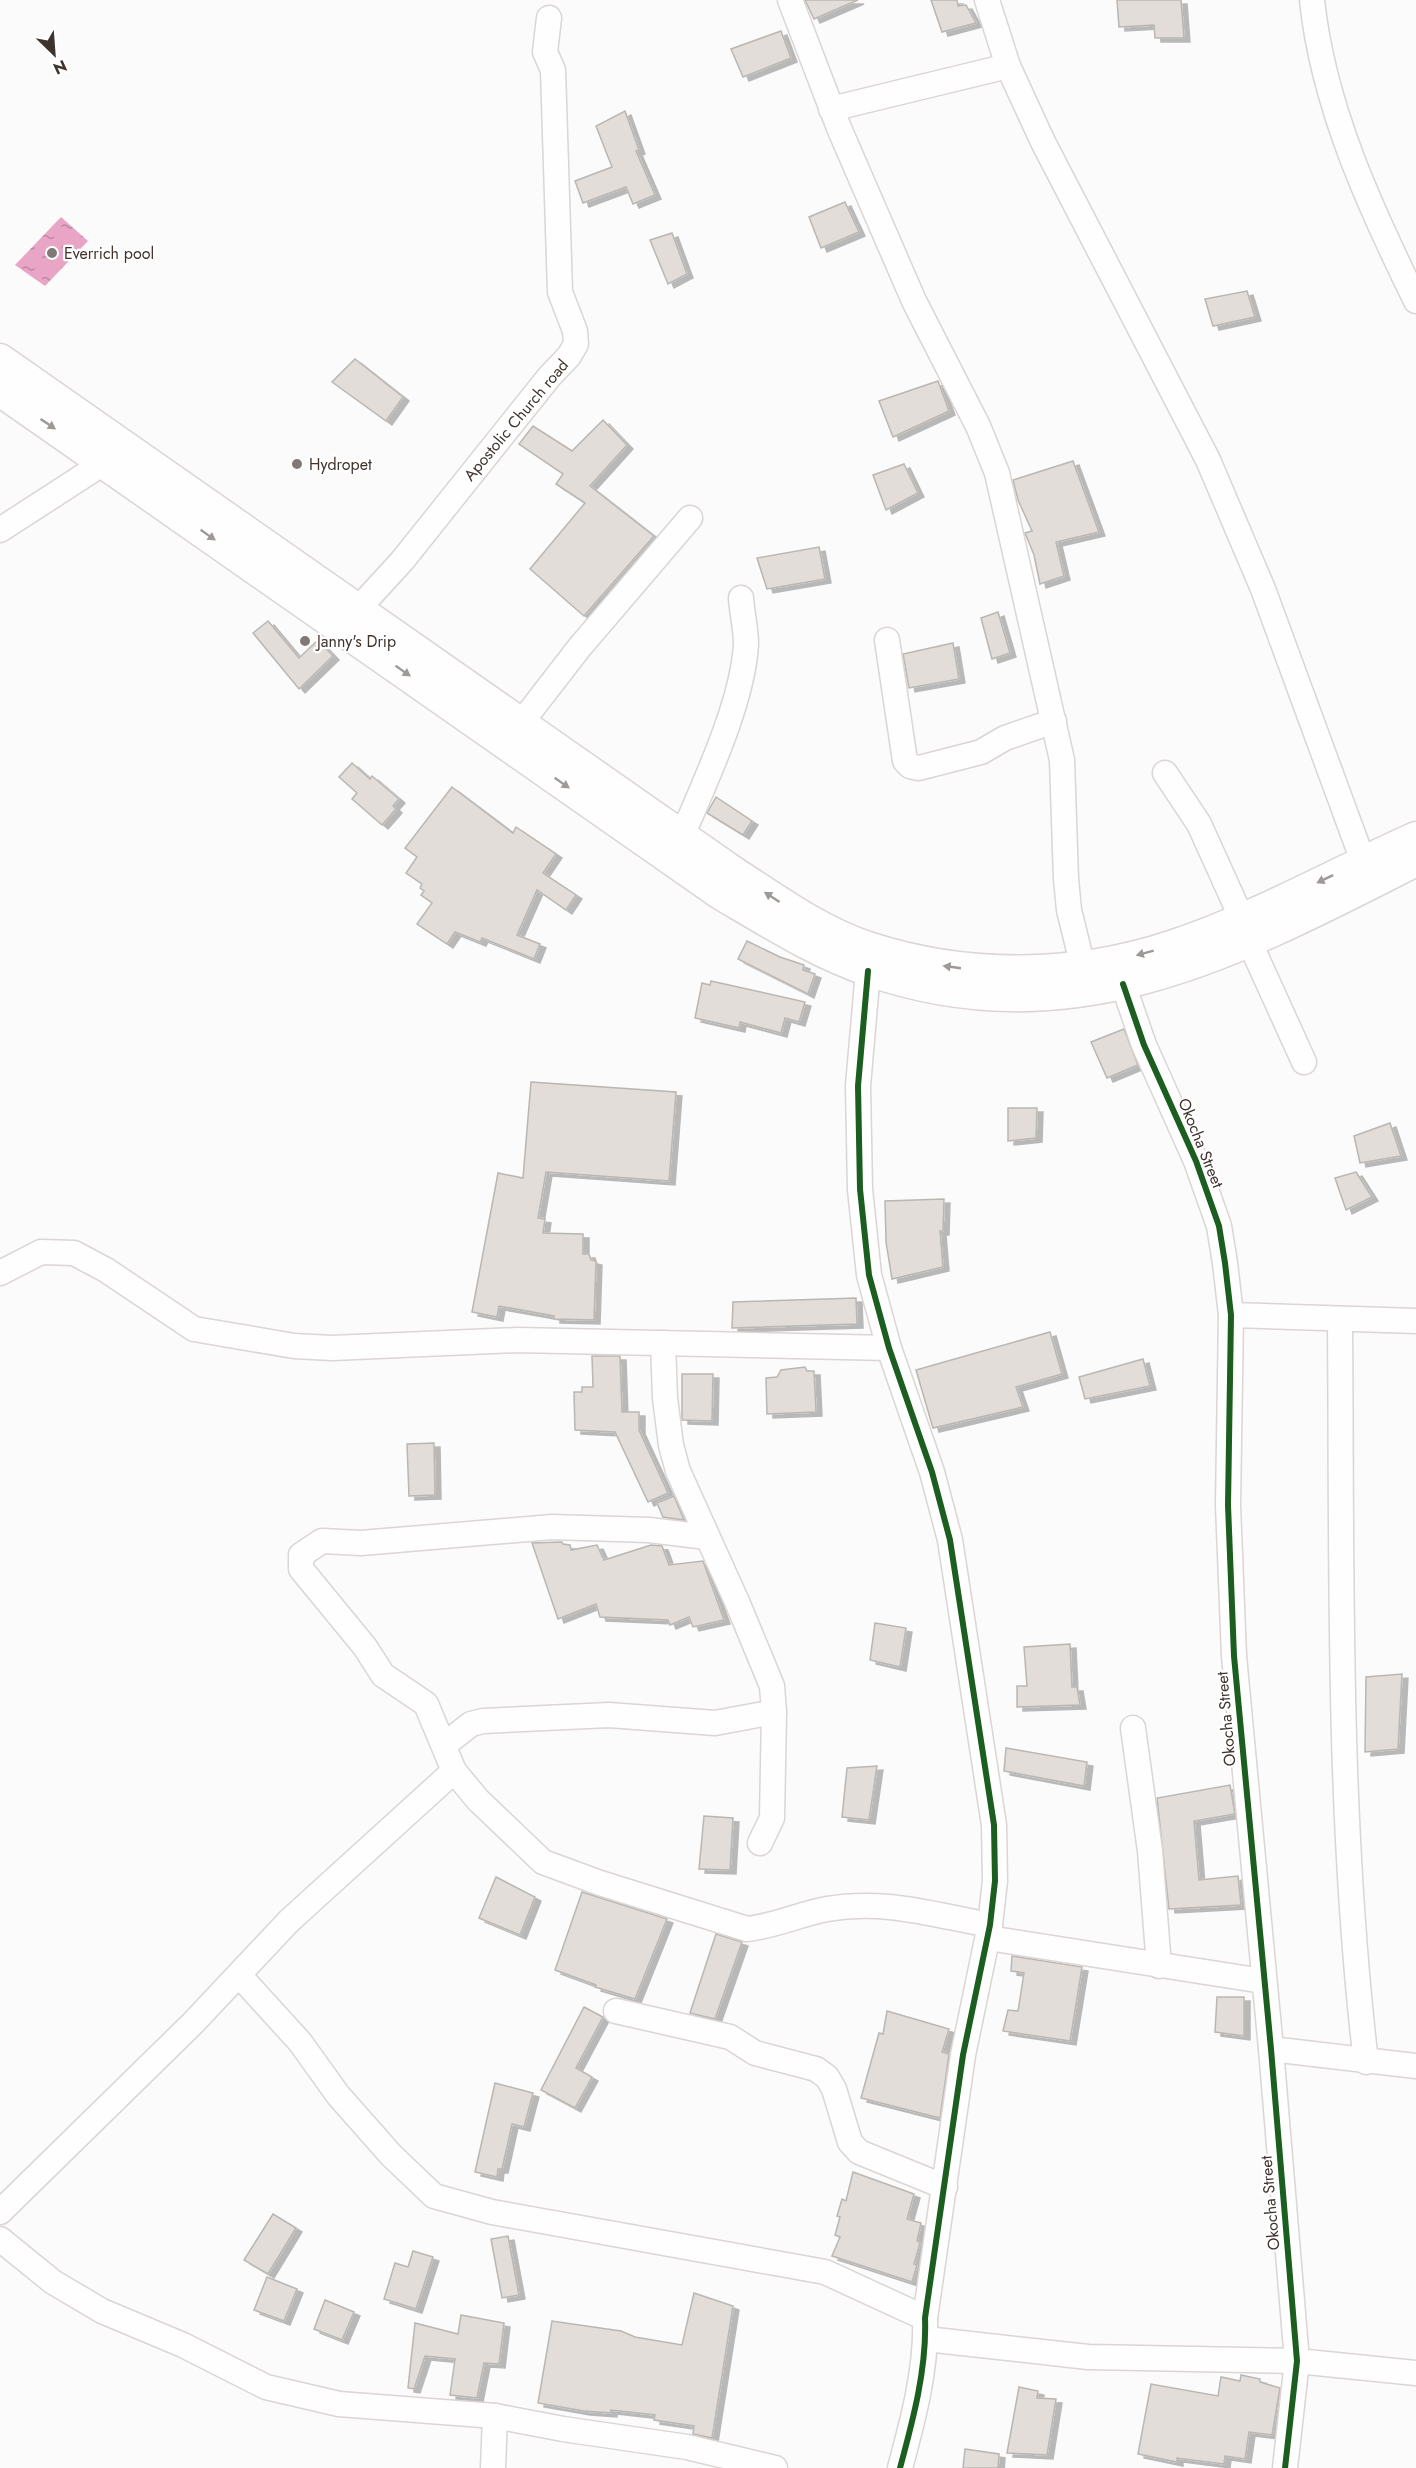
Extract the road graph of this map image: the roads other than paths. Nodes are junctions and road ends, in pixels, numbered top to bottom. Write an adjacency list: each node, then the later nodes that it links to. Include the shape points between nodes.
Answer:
1 (790, 0): 6 (street)
2 (987, 0): 5 (street)
3 (1312, 0): 7 (street, via 1317,43 1358,174)
4 (549, 18): 14 (street, Apostolic Church road, via 545,52 553,70 560,292 576,344 402,561)
5 (1008, 66): 6 (street); 21 (street, via 1208,460 1263,589)
6 (831, 109): 16 (street, via 914,301 978,426 997,473)
7 (1416, 301)
8 (0, 359): 14 (main road)
9 (0, 391): 10 (main road, one-way to 10)
10 (105, 462): 12 (street); 25 (main road, one-way to 25, via 720,894 793,937)
11 (690, 518): 17 (street)
12 (0, 530)
13 (741, 598): 19 (street, via 746,644 738,683 717,755)
14 (357, 610): 17 (main road)
15 (887, 640): 16 (street, via 905,761 910,766 919,768 981,752 1005,738)
16 (1054, 722): 24 (street, via 1062,760 1069,910)
17 (521, 723): 19 (main road)
18 (1165, 773): 23 (street, via 1199,824)
19 (682, 836): 24 (main road, one-way to 19, via 976,970 866,946 806,919)
20 (1416, 837): 21 (main road)
21 (1363, 861): 23 (main road, one-way to 23)
22 (1416, 861): 23 (main road)
23 (1246, 931): 24 (main road, one-way to 24); 26 (main road, via 1175,971); 27 (street)
24 (1083, 967)
25 (868, 971): 26 (main road, via 975,996 1077,993); 33 (street, via 858,1086 860,1189 869,1275)
26 (1123, 984): 29 (street, Okocha Street, via 1219,1226)
27 (1305, 1062)
28 (0, 1273): 32 (street, via 40,1252 74,1253 194,1329 294,1346 332,1348 517,1340)
29 (1230, 1315): 30 (street); 43 (street, Okocha Street, via 1228,1504 1234,1644)
30 (1340, 1320): 31 (street); 46 (street, via 1342,1730 1355,1967)
31 (1416, 1321)
32 (663, 1343): 33 (street); 34 (street, via 671,1445 678,1471)
33 (889, 1348): 40 (street, via 932,1472 950,1540 994,1825 995,1881)
34 (708, 1537): 35 (street, via 772,1686); 37 (street, via 649,1530 552,1527 361,1543 322,1541 301,1555 301,1569 383,1675 426,1704)
35 (774, 1712): 37 (street, via 715,1723 609,1715 483,1721 471,1724); 39 (street, via 772,1818)
36 (1133, 1728): 41 (street, via 1150,1851)
37 (444, 1745): 38 (street)
38 (454, 1771): 40 (street, via 478,1800 543,1862 747,1929 827,1909 898,1905); 42 (street, via 289,1921)
39 (760, 1843)
40 (989, 1932): 41 (street); 48 (street, via 963,2055)
41 (1159, 1966): 43 (street)
42 (239, 1975): 49 (street); 51 (street, via 300,2042 390,2155 434,2196 492,2212 825,2272)
43 (1263, 1981): 45 (street, Okocha Street)
44 (616, 2011): 48 (street, via 730,2037 755,2053 816,2069 834,2089 850,2142 859,2152)
45 (1271, 2049): 46 (street); 52 (street, Okocha Street)
46 (1366, 2062): 47 (street)
47 (1416, 2066)
48 (945, 2187): 51 (street)
49 (0, 2212)
50 (0, 2239): 54 (street, via 53,2282 102,2311 183,2345 266,2387 339,2404)
51 (925, 2329): 52 (street, via 1088,2357); 57 (street, via 913,2422)
52 (1297, 2361): 53 (street); 58 (street, Okocha Street)
53 (1416, 2373)
54 (495, 2416): 55 (street); 56 (street, via 687,2447)
55 (493, 2468)
56 (775, 2468)
57 (900, 2468)
58 (1285, 2468)

